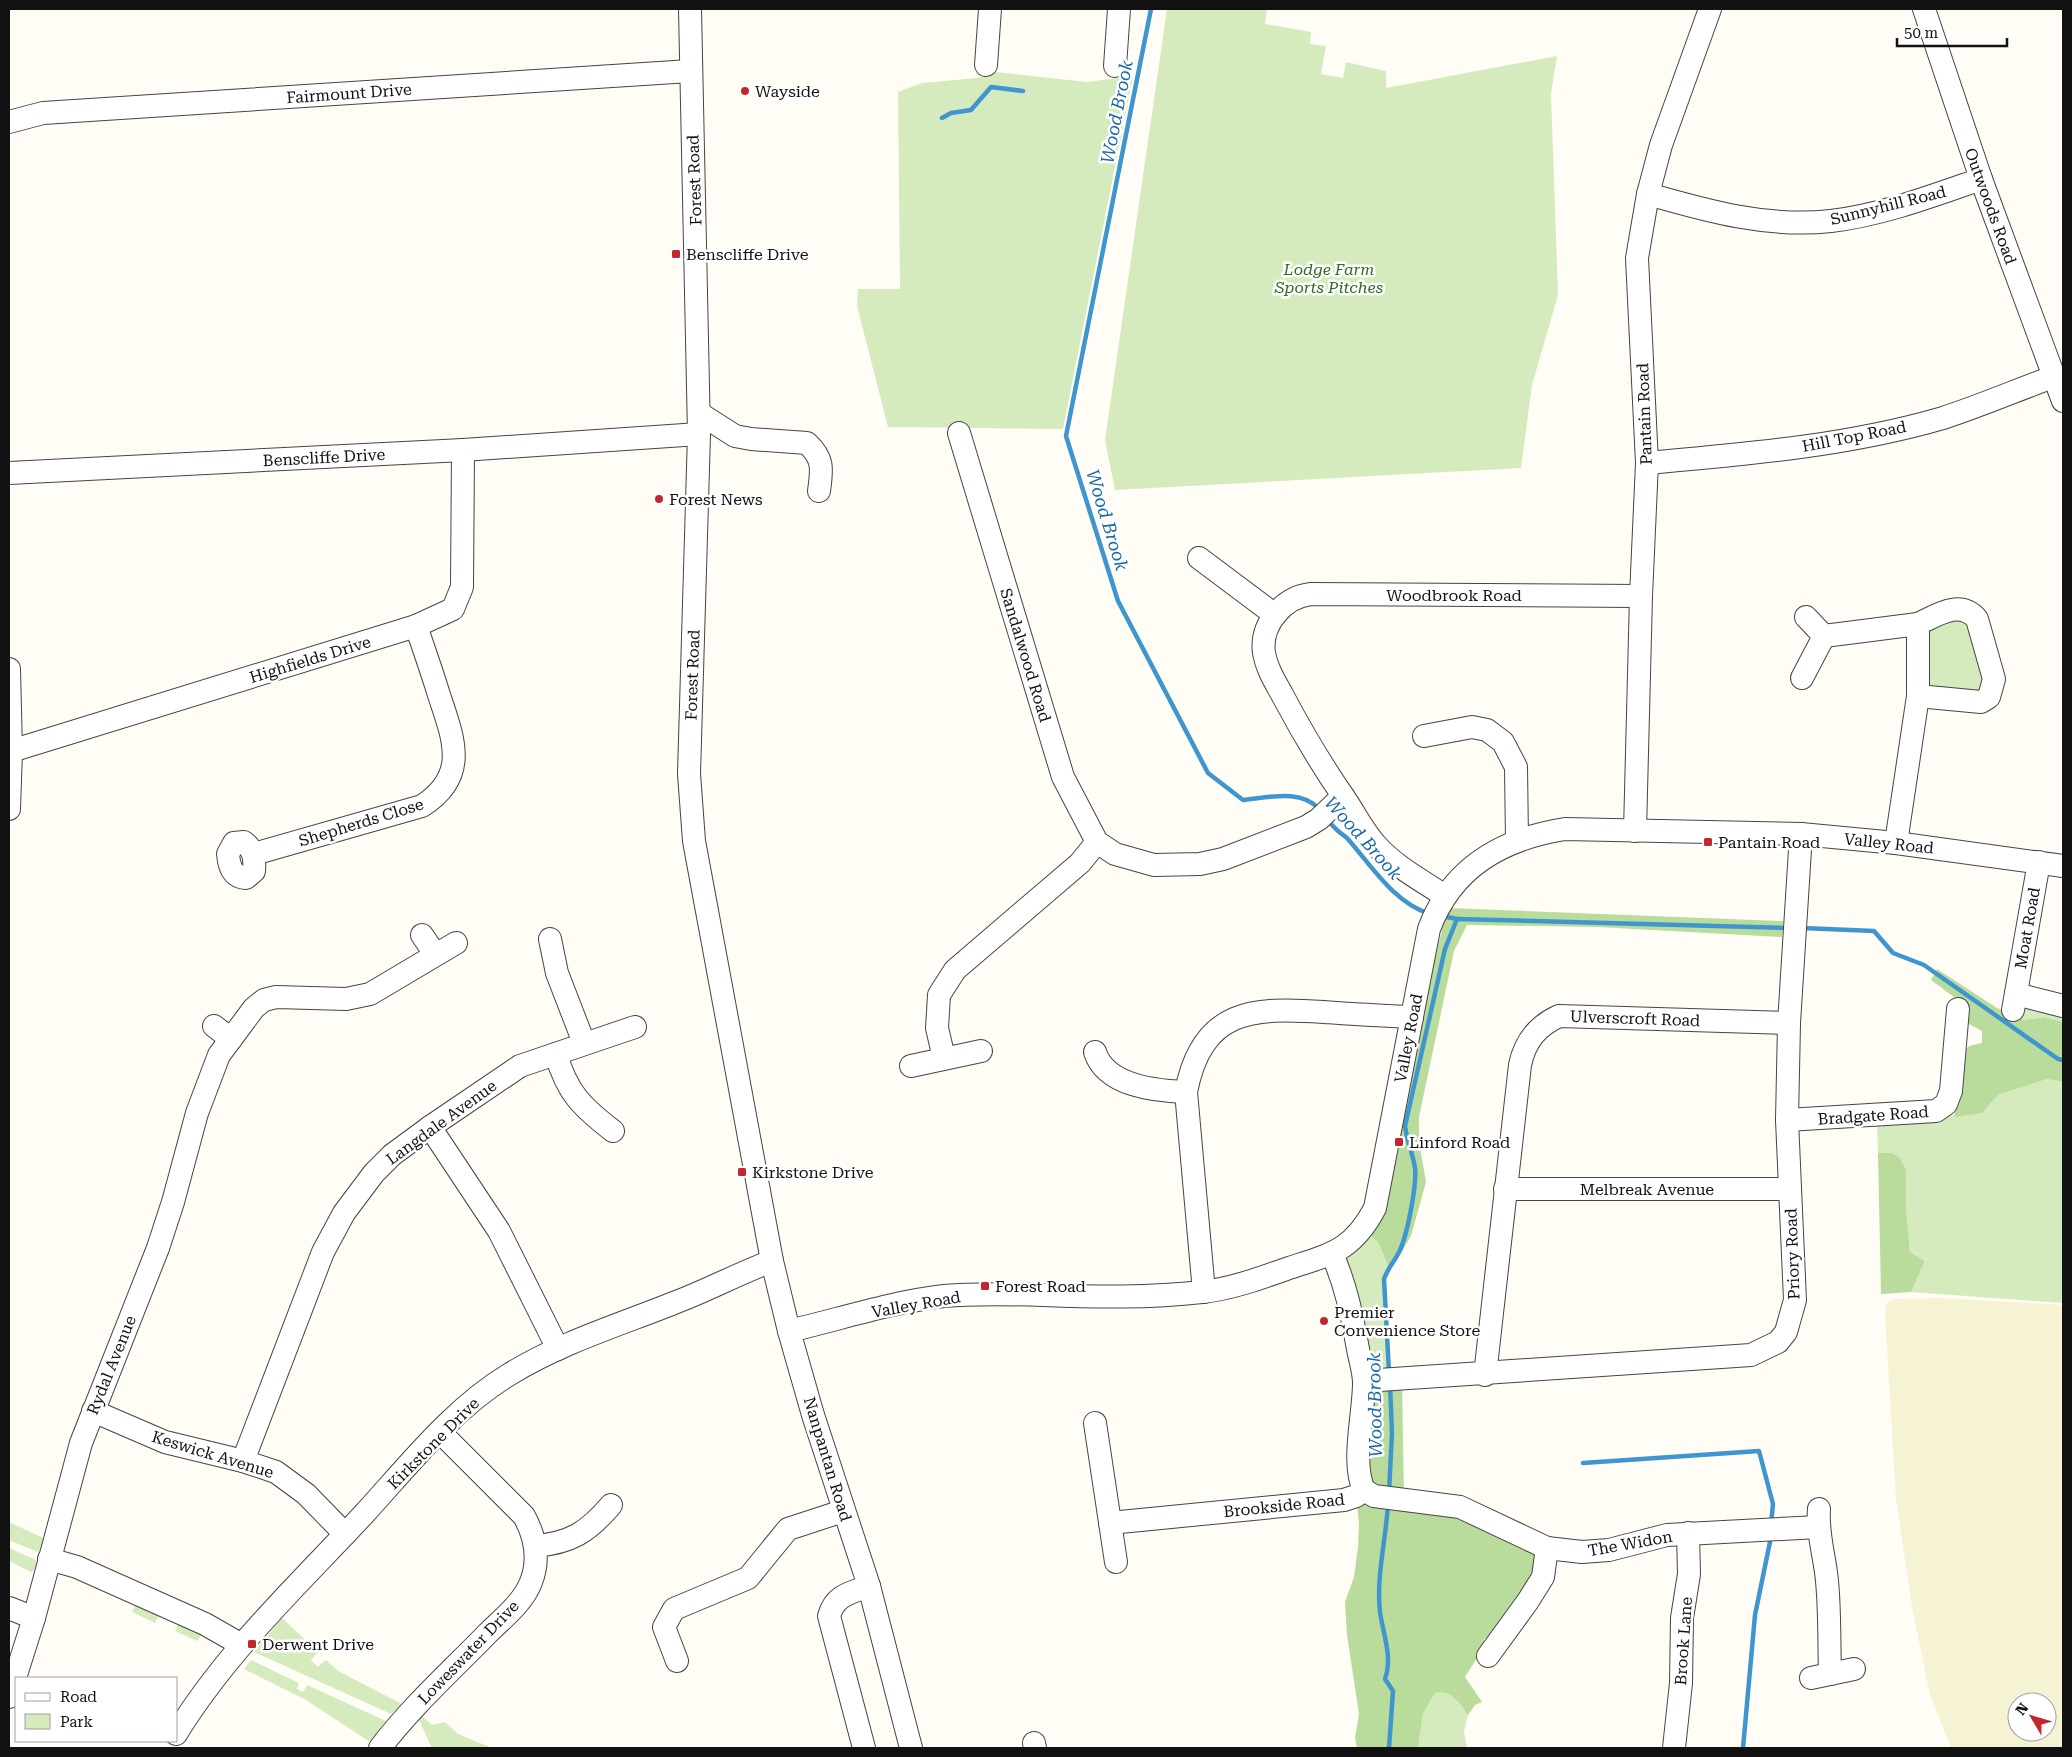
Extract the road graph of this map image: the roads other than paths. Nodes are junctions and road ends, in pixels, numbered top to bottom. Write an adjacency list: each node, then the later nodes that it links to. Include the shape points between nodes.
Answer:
1 (690, 9): 8 (street, Forest Road)
2 (990, 9): 6 (street)
3 (1120, 9): 7 (street)
4 (1710, 9): 11 (street, Pantain Road, via 1661,145)
5 (1924, 9): 10 (street, Outwoods Road)
6 (982, 54)
7 (1111, 54)
8 (690, 71): 9 (street, Fairmount Drive, via 43,113); 14 (street, Forest Road)
9 (9, 124)
10 (1981, 179): 11 (street, Sunnyhill Road, via 1915,202 1830,221 1772,222 1742,218); 12 (street, Outwoods Road)
11 (1648, 194): 17 (street, Pantain Road, via 1637,258)
12 (2054, 377): 13 (street, Outwoods Road); 17 (street, Hill Top Road, via 1943,418 1847,440 1791,449)
13 (2063, 401)
14 (699, 423): 16 (street, Benscliffe Drive); 19 (street, via 751,440 807,443 818,453 820,461); 65 (street, Forest Road, via 689,774 694,841)
15 (959, 433): 37 (street, Sandalwood Road, via 978,460 1063,777)
16 (463, 450): 18 (street, Benscliffe Drive); 25 (street, Highfields Drive, via 462,587 453,609)
17 (1647, 463): 21 (street, Pantain Road)
18 (9, 473)
19 (818, 491)
20 (1195, 556): 22 (street)
21 (1641, 596): 22 (street, Woodbrook Road, via 1311,594 1288,601); 34 (street, Pantain Road)
22 (1276, 615): 32 (street, Woodbrook Road, via 1266,637 1264,651 1268,669 1310,747)
23 (1806, 617): 26 (street)
24 (1918, 624): 26 (street); 29 (street); 29 (street, via 1950,609 1958,608 1972,614 1994,679 1989,697 1981,702)
25 (416, 626): 31 (street, Highfields Drive); 39 (street, Shepherds Close, via 454,738 452,769 446,784 436,797 422,806)
26 (1824, 636): 28 (street)
27 (9, 668): 31 (street)
28 (1802, 678)
29 (1918, 696): 38 (street)
30 (1424, 736): 36 (street, via 1472,727 1487,730 1503,742 1516,767)
31 (11, 751): 33 (street)
32 (1331, 807): 37 (street, via 1286,836 1200,864 1154,865 1115,854); 42 (street, Woodbrook Road, via 1362,827 1398,866)
33 (9, 809)
34 (1635, 831): 35 (street, Valley Road); 36 (street, Valley Road, via 1565,829)
35 (1801, 834): 38 (street, Valley Road); 50 (street, Priory Road)
36 (1517, 840): 42 (street, Valley Road, via 1468,870)
37 (1097, 842): 55 (street, via 1080,863 954,970 938,995 937,1028)
38 (1896, 843): 40 (street, Valley Road)
39 (254, 854)
40 (2039, 862): 41 (street, Valley Road); 47 (street, Moat Road, via 2014,1002)
41 (2063, 866)
42 (1441, 901): 49 (street, Valley Road, via 1429,929)
43 (422, 935): 46 (street)
44 (550, 940): 52 (street, via 565,972)
45 (456, 943): 46 (street, Rydal Avenue)
46 (435, 954): 71 (street, Rydal Avenue, via 370,994 346,999 276,997 264,1000 222,1033 158,1248)
47 (2063, 1006)
48 (1958, 1009): 59 (street, Bradgate Road, via 1965,1035 1951,1091 1946,1104 1936,1111)
49 (1412, 1017): 58 (street, via 1278,1009 1249,1013 1212,1033 1200,1048); 64 (street, Valley Road, via 1375,1208 1366,1227 1354,1241)
50 (1789, 1023): 59 (street, Priory Road); 62 (street, Ulverscroft Road, via 1560,1016 1543,1023 1523,1049)
51 (635, 1027): 52 (street, Langdale Avenue, via 613,1046)
52 (584, 1043): 54 (street, Langdale Avenue)
53 (982, 1051): 55 (street)
54 (556, 1054): 60 (street, Langdale Avenue, via 520,1066); 61 (street, via 563,1079 576,1099)
55 (944, 1058): 57 (street)
56 (1094, 1060): 58 (street, via 1135,1085)
57 (911, 1066)
58 (1186, 1092): 66 (street)
59 (1786, 1120): 63 (street, Priory Road)
60 (430, 1127): 68 (street, via 499,1231); 74 (street, Langdale Avenue, via 374,1173 344,1213 323,1252)
61 (613, 1131)
62 (1505, 1189): 63 (street, Melbreak Avenue); 69 (street, Ulverscroft Road)
63 (1790, 1189): 69 (street, Priory Road, via 1795,1300 1786,1332 1766,1350 1751,1355)
64 (1332, 1254): 66 (street, Valley Road, via 1254,1280); 70 (street, Brookside Road)
65 (772, 1262): 67 (street, Forest Road); 68 (street, Kirkstone Drive)
66 (1204, 1292): 67 (street, Valley Road, via 1146,1296 944,1296)
67 (789, 1331): 76 (street, Nanpantan Road)
68 (558, 1349): 73 (street, Kirkstone Drive, via 491,1386)
69 (1485, 1375): 70 (street, Priory Road)
70 (1382, 1381): 75 (street, Brookside Road, via 1360,1461 1360,1482)
71 (93, 1411): 74 (street, Keswick Avenue, via 164,1442); 83 (street, Rydal Avenue)
72 (1095, 1423): 78 (street)
73 (440, 1432): 80 (street, Kirkstone Drive); 81 (street, Loweswater Drive, via 515,1505 531,1530)
74 (243, 1461): 80 (street, Keswick Avenue, via 276,1472 288,1480)
75 (1381, 1495): 78 (street, Brookside Road); 82 (street, The Widon, via 1460,1507)
76 (843, 1511): 85 (street, Nanpantan Road); 90 (street, via 788,1529 748,1578 674,1608 664,1627)
77 (598, 1512): 81 (street, via 574,1538)
78 (1110, 1523): 84 (street)
79 (1688, 1533): 82 (street, The Widon, via 1609,1550 1582,1552); 91 (street, The Widon, via 1772,1529 1818,1518 1828,1595 1821,1676); 99 (street, Brook Lane, via 1689,1574 1682,1618 1681,1683)
80 (345, 1534): 88 (street, Kirkstone Drive)
81 (535, 1546): 96 (street, Loweswater Drive, via 534,1571 525,1593)
82 (1547, 1548): 89 (street, via 1543,1577 1528,1601)
83 (49, 1559): 87 (street, Rydal Avenue); 88 (street, via 77,1567 205,1624)
84 (1116, 1562)
85 (869, 1586): 97 (street, via 844,1595 832,1604 829,1616); 98 (street, Nanpantan Road)
86 (9, 1608): 87 (street)
87 (34, 1618): 92 (street, Rydal Avenue)
88 (240, 1644): 95 (street, Kirkstone Drive)
89 (1489, 1646)
90 (677, 1661)
91 (1854, 1669)
92 (15, 1677)
93 (15, 1678): 94 (street, Rydal Avenue)
94 (9, 1697)
95 (178, 1731)
96 (380, 1748)
97 (864, 1748)
98 (911, 1748)
99 (1674, 1748)

